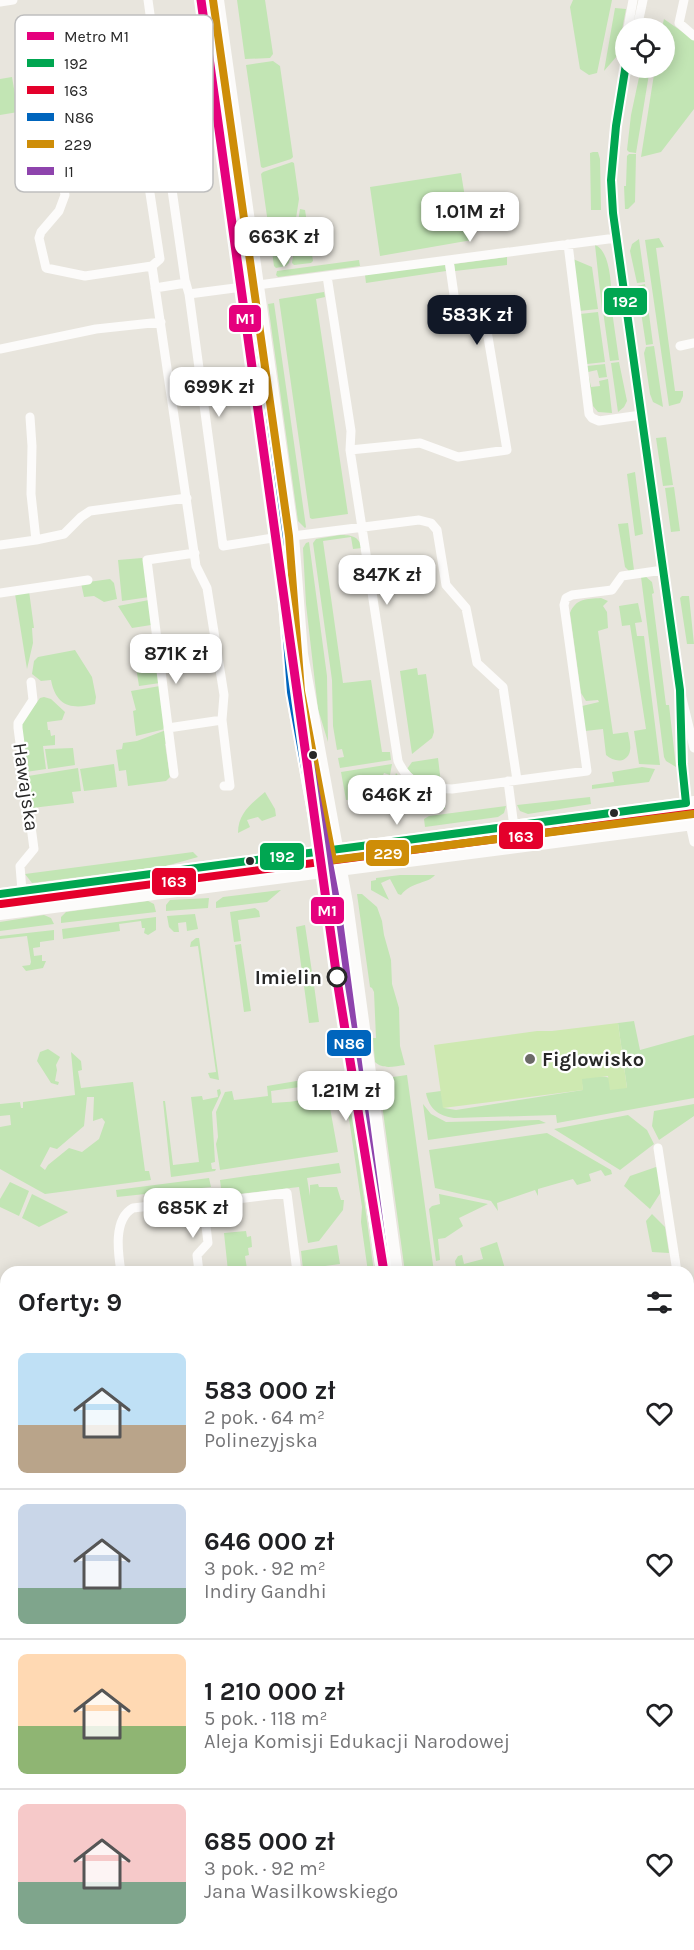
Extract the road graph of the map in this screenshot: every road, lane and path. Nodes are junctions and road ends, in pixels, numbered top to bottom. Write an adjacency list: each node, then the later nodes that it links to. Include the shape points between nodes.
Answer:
1 (13, 0): 8 (street)
2 (148, 0): 9 (street)
3 (202, 0): 10 (main road)
4 (218, 0): 25 (main road)
5 (633, 0): 11 (street)
6 (643, 0): 12 (street)
7 (684, 0): 13 (street, via 679,23)
8 (0, 2)
9 (150, 15)
10 (204, 15)
11 (630, 18)
12 (639, 18)
13 (694, 36)
14 (213, 77): 26 (main road)
15 (625, 78): 19 (street, via 612,180)
16 (64, 192): 22 (street, via 59,211 39,238 44,266 84,276)
17 (150, 192): 22 (street, via 160,258)
18 (172, 192): 24 (street)
19 (616, 238): 20 (street); 33 (street)
20 (568, 244): 21 (street); 33 (street, via 589,414 599,421)
21 (449, 260): 23 (street); 35 (street, via 458,323 487,331 507,450 458,457 420,442)
22 (152, 266): 27 (street)
23 (327, 276): 25 (street); 35 (street, via 351,431)
24 (186, 283): 27 (street); 28 (street)
25 (258, 285): 26 (street); 38 (main road)
26 (243, 286): 28 (street); 39 (main road)
27 (155, 288): 29 (street)
28 (189, 294): 39 (street, via 223,546)
29 (160, 322): 32 (street, via 96,329); 36 (street)
30 (694, 343): 31 (street)
31 (681, 346)
32 (0, 350)
33 (641, 415): 43 (street)
34 (30, 417): 40 (street)
35 (350, 450): 37 (street)
36 (187, 498): 40 (street, via 90,511 64,534); 42 (street)
37 (361, 528): 38 (street); 52 (street, via 425,520 437,530 446,585 467,610 477,663 503,687); 52 (street, via 398,761 403,772 422,786 433,788)
38 (293, 536): 58 (main road, via 302,654)
39 (279, 537): 59 (main road, via 291,692)
40 (36, 540): 41 (street)
41 (0, 545)
42 (195, 553): 48 (street, via 196,566 207,588 224,695); 49 (street, via 147,560)
43 (663, 570): 47 (street); 52 (street, via 622,576 612,590 566,598 587,771)
44 (88, 580): 45 (street)
45 (0, 593)
46 (31, 682): 62 (street, Hawajska, via 33,700 18,723 34,849 20,866)
47 (680, 690): 50 (street); 54 (street, via 682,764)
48 (222, 720): 49 (street); 53 (street, via 230,786)
49 (168, 728): 51 (street)
50 (694, 748)
51 (174, 774)
52 (512, 781): 56 (street)
53 (224, 786)
54 (690, 803): 55 (street); 56 (main road)
55 (692, 824): 57 (street); 60 (main road)
56 (514, 827): 58 (main road)
57 (694, 842)
58 (337, 849): 59 (main road); 60 (main road)
59 (320, 852): 61 (main road); 62 (main road)
60 (341, 870): 61 (main road); 71 (main road)
61 (324, 872): 64 (main road); 70 (main road)
62 (22, 891): 63 (main road)
63 (0, 894)
64 (0, 914)
65 (658, 1148): 72 (street)
66 (203, 1200): 67 (street, via 126,1212 118,1245); 68 (street, via 208,1243 197,1255); 69 (street, via 221,1202 287,1193)
67 (120, 1266)
68 (198, 1266)
69 (296, 1266)
70 (381, 1266)
71 (396, 1266)
72 (675, 1266)

